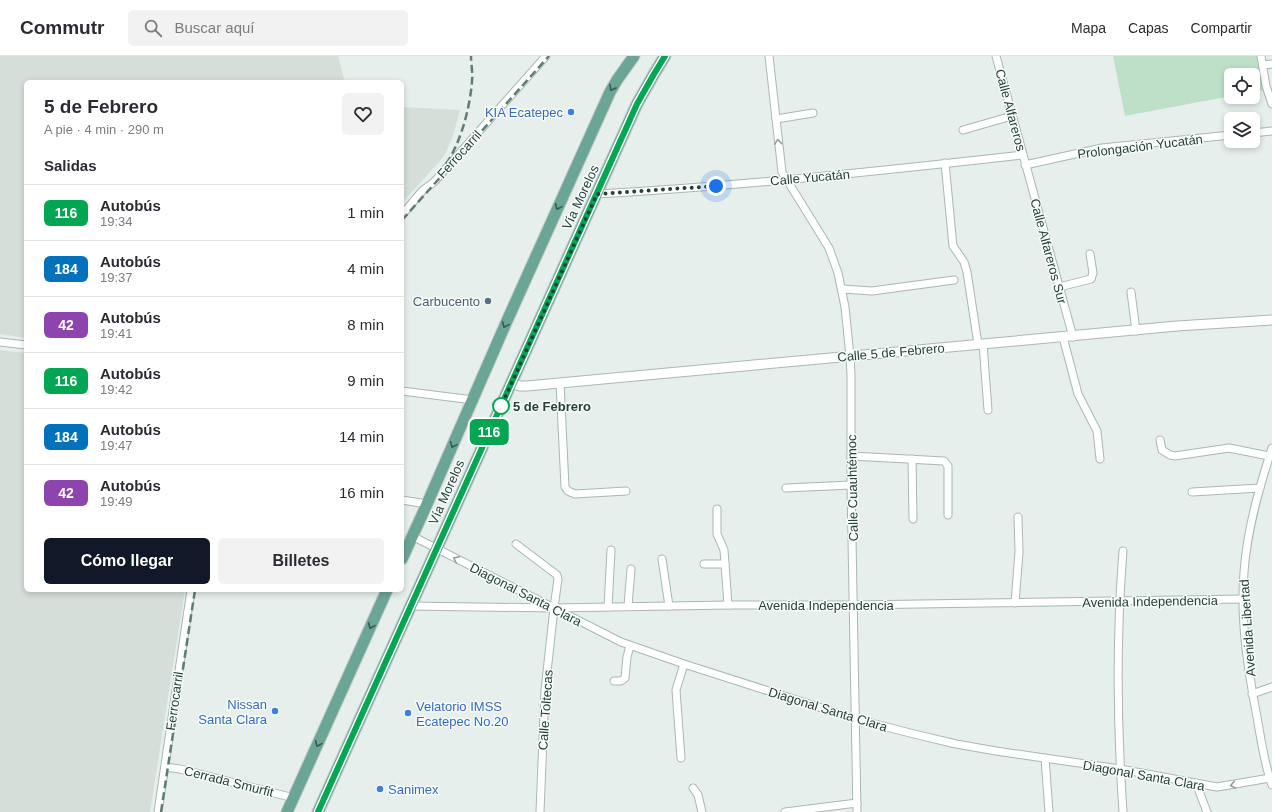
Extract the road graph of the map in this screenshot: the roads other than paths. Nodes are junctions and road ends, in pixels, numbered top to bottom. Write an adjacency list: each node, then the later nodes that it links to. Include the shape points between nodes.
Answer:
1 (546, 56): 22 (street, Ferrocarril)
2 (634, 56): 39 (main road, Vía Morelos, one-way to 39, via 610,92)
3 (665, 56): 21 (main road, Vía Morelos, via 637,104)
4 (769, 56): 12 (street, Calle Cuauhtémoc)
5 (996, 56): 11 (street, Calle Alfareros)
6 (1261, 56): 8 (street)
7 (1272, 64): 8 (street)
8 (1263, 65): 9 (street)
9 (1272, 104)
10 (813, 113): 12 (street)
11 (1012, 116): 13 (street); 17 (street, Calle Alfareros)
12 (776, 118): 20 (street, Calle Cuauhtémoc, one-way to 12, via 781,168)
13 (962, 130)
14 (1272, 131): 15 (street)
15 (1260, 132)
16 (1224, 136): 19 (street, Prolongación Yucatán, via 1102,148)
17 (1023, 155): 18 (street, Calle Yucatán); 19 (street, Calle Alfareros)
18 (945, 164): 20 (street, Calle Yucatán); 33 (street, via 953,246 964,262 967,272)
19 (1025, 165): 25 (street, Calle Alfareros Sur)
20 (786, 180): 21 (street, Calle Yucatán); 26 (street, Calle Cuauhtémoc, via 829,248)
21 (597, 194): 36 (main road, Vía Morelos)
22 (404, 213)
23 (1090, 254): 25 (street, via 1093,273 1091,278)
24 (954, 280): 26 (street, via 872,291)
25 (1059, 287): 30 (street, Calle Alfareros Sur)
26 (843, 289): 35 (street, Calle Cuauhtémoc)
27 (1131, 292): 29 (street)
28 (1272, 320): 29 (street, Calle 5 de Febrero)
29 (1136, 330): 30 (street, Calle 5 de Febrero)
30 (1073, 336): 31 (street, Calle 5 de Febrero)
31 (1063, 337): 33 (street, Calle 5 de Febrero); 45 (street, via 1078,394 1097,431)
32 (0, 342): 34 (street)
33 (981, 344): 35 (street, Calle 5 de Febrero); 40 (street)
34 (24, 345)
35 (850, 356): 37 (street, Calle 5 de Febrero); 43 (street, Calle Cuauhtémoc)
36 (511, 383): 37 (street, Calle 5 de Febrero, via 520,386); 60 (main road, Vía Morelos)
37 (560, 383): 50 (street, via 565,482 568,491 575,494)
38 (404, 391): 39 (street)
39 (473, 400): 53 (main road, Vía Morelos, one-way to 53)
40 (988, 410)
41 (1160, 440): 44 (street, via 1162,450 1173,456 1229,448)
42 (1272, 448): 44 (street, Avenida Libertad)
43 (852, 456): 46 (street); 47 (street, Calle Cuauhtémoc)
44 (1269, 456): 49 (street, Avenida Libertad)
45 (1100, 458)
46 (912, 459): 55 (street, via 940,460 947,464); 57 (street)
47 (851, 485): 48 (street); 74 (street, Calle Cuauhtémoc)
48 (786, 488)
49 (1260, 488): 51 (street); 70 (street, Avenida Libertad, via 1247,545)
50 (626, 491)
51 (1192, 492)
52 (404, 500): 53 (street)
53 (427, 504): 58 (main road, Vía Morelos)
54 (717, 509): 66 (street, via 717,534 723,546)
55 (948, 515)
56 (1018, 517): 72 (street, via 1019,552)
57 (913, 519)
58 (412, 536): 60 (street, Diagonal Santa Clara); 63 (main road, Vía Morelos)
59 (516, 544): 79 (street, Calle Toltecas, via 558,576)
60 (436, 548): 75 (main road, Vía Morelos); 79 (street, Diagonal Santa Clara, one-way to 60)
61 (611, 550): 78 (street)
62 (1123, 551): 71 (street)
63 (404, 554)
64 (662, 560): 77 (street)
65 (704, 564): 66 (street)
66 (725, 564): 73 (street)
67 (631, 569): 76 (street)
68 (192, 592): 88 (street, Ferrocarril)
69 (386, 592): 93 (main road, one-way to 93)
70 (1243, 599): 71 (street, Avenida Independencia); 84 (street, Avenida Libertad)
71 (1119, 602): 72 (street, Avenida Independencia); 89 (street)
72 (1015, 603): 74 (street, Avenida Independencia)
73 (728, 605): 74 (street, Avenida Independencia); 77 (street, Avenida Independencia)
74 (854, 605): 85 (street, Calle Cuauhtémoc)
75 (410, 606): 79 (street, Avenida Independencia); 97 (main road, Vía Morelos)
76 (628, 606): 77 (street, Avenida Independencia); 78 (street, Avenida Independencia)
77 (669, 606)
78 (608, 607): 79 (street, Avenida Independencia)
79 (554, 608): 80 (street, Diagonal Santa Clara); 98 (street, Calle Toltecas, via 545,690)
80 (630, 646): 81 (street, Diagonal Santa Clara); 82 (street, via 625,678)
81 (684, 664): 85 (street, Diagonal Santa Clara); 86 (street, via 676,688)
82 (614, 681)
83 (1272, 687): 84 (street)
84 (1252, 694): 90 (street, Avenida Libertad)
85 (856, 719): 87 (street, Diagonal Santa Clara, via 956,744); 94 (street, Calle Cuauhtémoc)
86 (681, 758)
87 (1045, 758): 89 (street, Diagonal Santa Clara); 102 (street)
88 (165, 767): 93 (street, Cerrada Smurfit); 95 (street, Ferrocarril)
89 (1120, 769): 91 (street, Diagonal Santa Clara); 103 (street)
90 (1271, 781): 91 (street, Diagonal Santa Clara, one-way to 91, via 1217,787)
91 (1196, 783): 104 (street)
92 (693, 788): 99 (street, via 698,795)
93 (294, 798): 96 (main road)
94 (857, 803): 100 (street); 101 (street, Calle Cuauhtémoc)
95 (158, 812)
96 (288, 812)
97 (318, 812)
98 (540, 812)
99 (702, 812)
100 (785, 812)
101 (858, 812)
102 (1049, 812)
103 (1123, 812)
104 (1207, 812)

